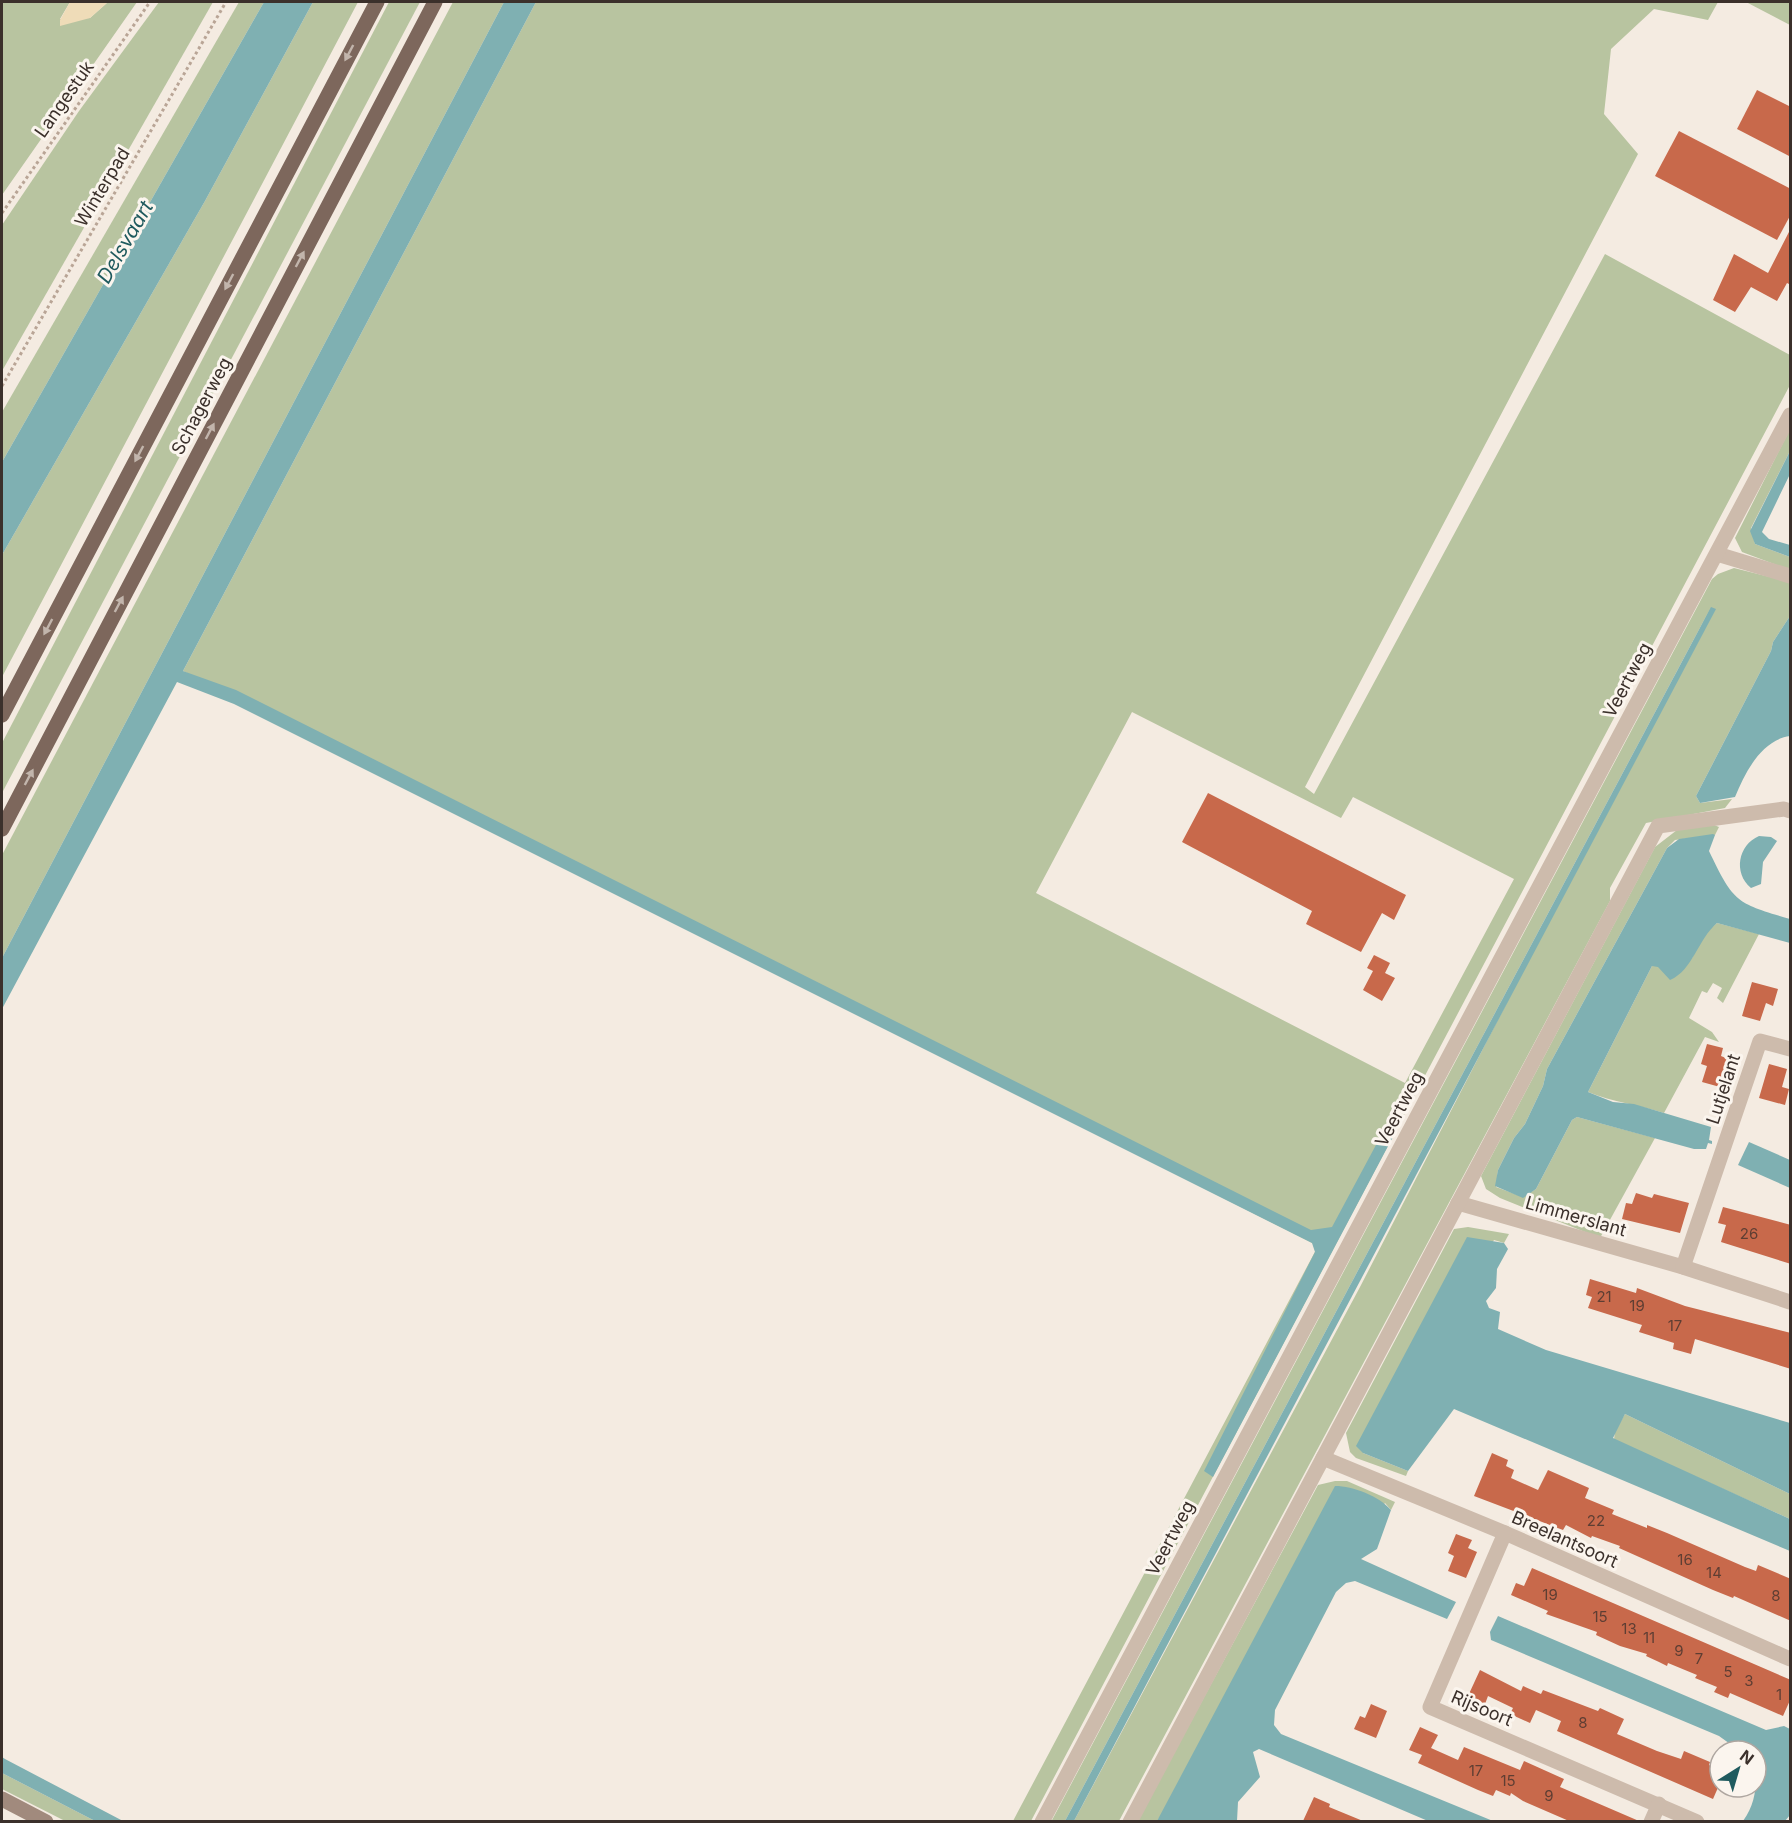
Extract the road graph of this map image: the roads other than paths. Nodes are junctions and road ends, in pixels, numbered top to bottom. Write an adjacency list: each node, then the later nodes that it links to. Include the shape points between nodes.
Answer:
1 (376, 2): 6 (main road, Schagerweg, one-way to 6)
2 (435, 2): 8 (main road, Schagerweg, one-way to 2)
3 (1791, 415): 4 (street, Veertweg)
4 (1717, 554): 5 (street); 19 (street, Veertweg)
5 (1791, 576)
6 (2, 715)
7 (1791, 811): 10 (street, via 1784,808 1658,826)
8 (2, 829)
9 (1791, 1049): 11 (street, Lutjelant, via 1760,1041)
10 (1458, 1203): 11 (street, Limmerslant); 13 (street)
11 (1683, 1267): 12 (street, Limmerslant)
12 (1791, 1302)
13 (1323, 1458): 14 (street, Breelantsoort); 20 (street)
14 (1504, 1533): 15 (street, Breelantsoort); 17 (street, Rijsoort, via 1430,1707)
15 (1791, 1659)
16 (2, 1799): 18 (street)
17 (1659, 1804): 21 (street); 22 (street, Rijsoort)
18 (46, 1821)
19 (1042, 1821)
20 (1130, 1821)
21 (1652, 1821)
22 (1697, 1821)

